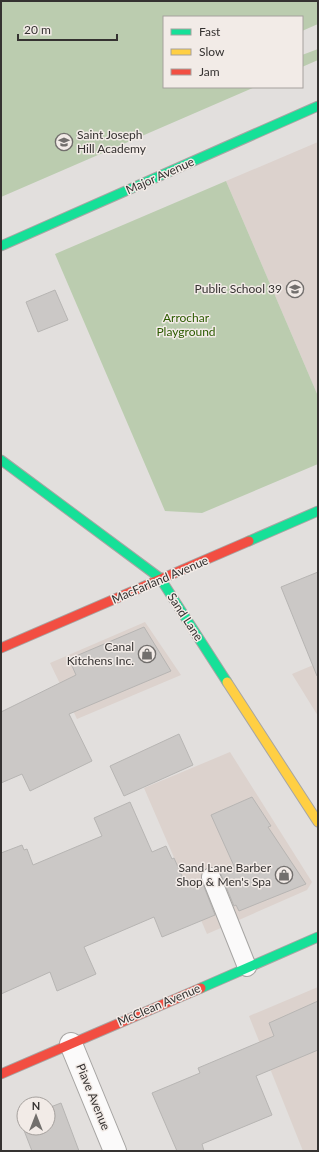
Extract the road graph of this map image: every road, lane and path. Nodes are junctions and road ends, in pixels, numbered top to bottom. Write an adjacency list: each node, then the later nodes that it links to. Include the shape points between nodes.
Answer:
1 (318, 106): 2 (street, Major Avenue)
2 (1, 246)
3 (1, 460): 5 (street, Sand Lane)
4 (318, 511): 5 (street, MacFarland Avenue)
5 (160, 578): 6 (street, MacFarland Avenue); 7 (street, Sand Lane)
6 (1, 648)
7 (318, 822)
8 (211, 877): 10 (lane)
9 (318, 937): 10 (street, McClean Avenue)
10 (247, 967): 11 (street, McClean Avenue)
11 (70, 1044): 12 (street, McClean Avenue); 13 (street, Piave Avenue)
12 (1, 1074)
13 (115, 1151)

